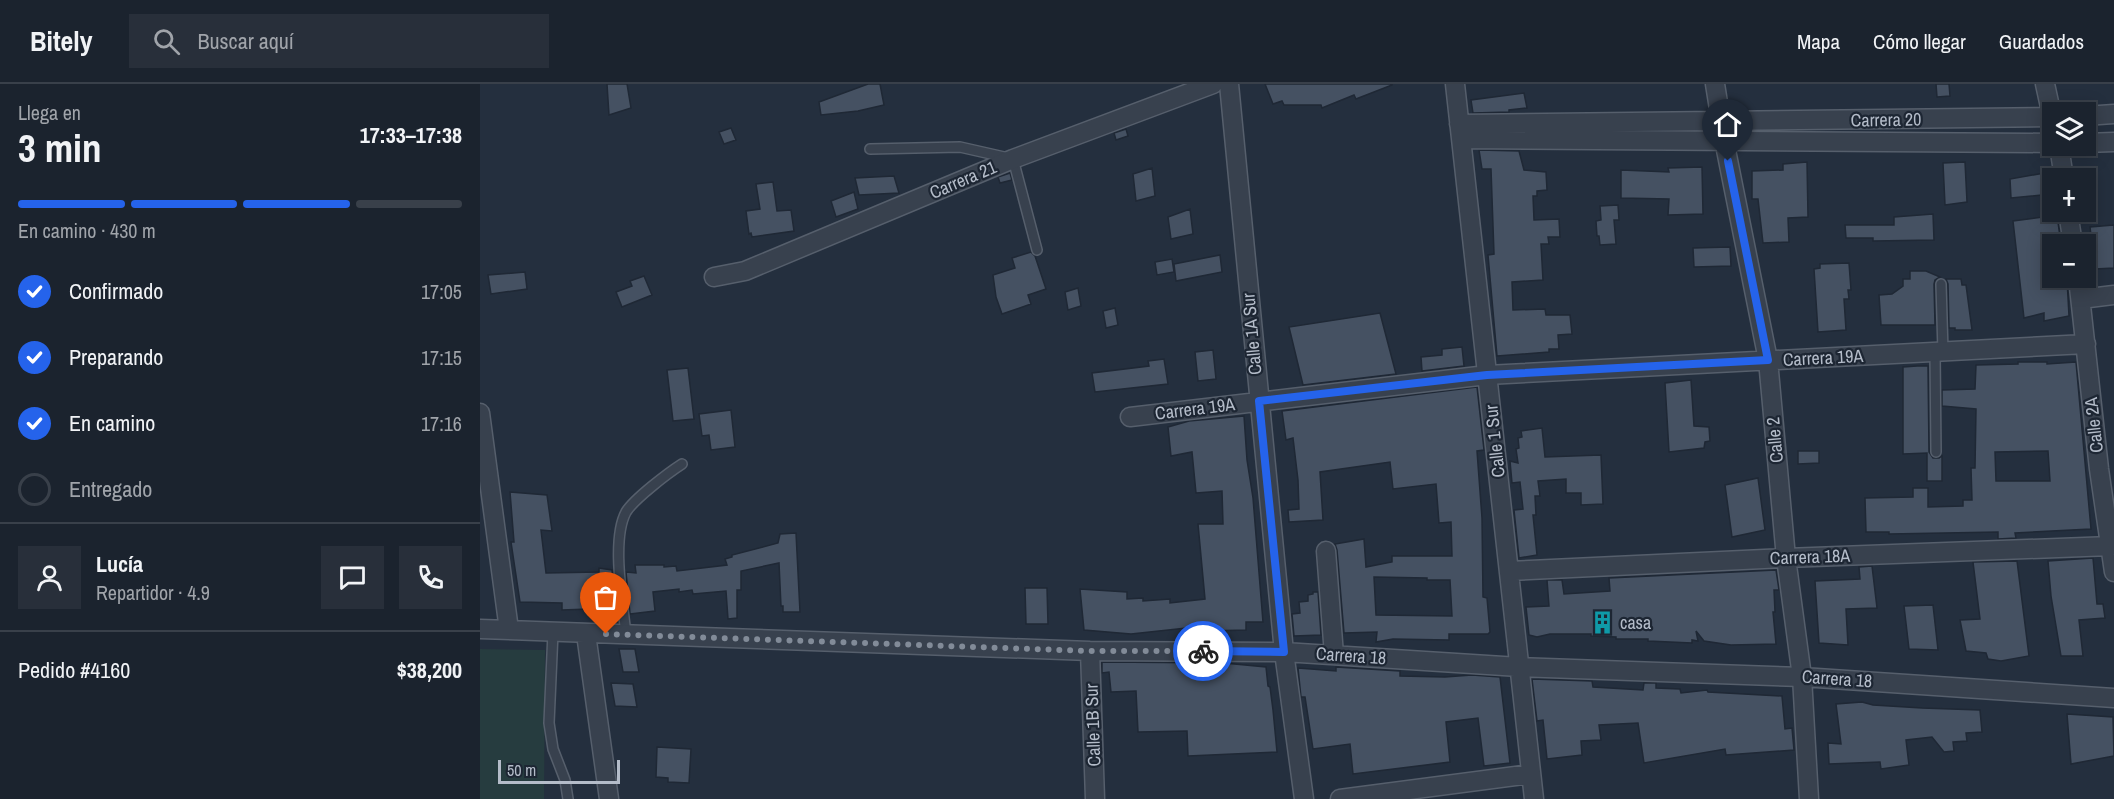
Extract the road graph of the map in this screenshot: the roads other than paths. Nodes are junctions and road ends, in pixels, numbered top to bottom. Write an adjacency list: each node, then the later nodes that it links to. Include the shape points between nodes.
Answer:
1 (1213, 84): 16 (street, Carrera 21)
2 (1229, 84): 27 (street, Calle 1A Sur)
3 (1455, 84): 10 (street, Calle 1 Sur)
4 (1715, 84): 11 (street, Calle 2)
5 (2044, 84): 6 (street)
6 (2048, 102)
7 (2114, 114): 8 (street)
8 (2096, 115)
9 (2042, 117): 11 (street, Carrera 20)
10 (1460, 131): 11 (street); 26 (street, Calle 1 Sur)
11 (1722, 131): 13 (street, Carrera 20); 25 (street, Calle 2)
12 (2114, 142): 14 (street)
13 (2042, 143)
14 (2096, 143)
15 (870, 149): 16 (lane, via 960,147)
16 (1013, 159): 17 (lane); 18 (street, Carrera 21, via 745,271)
17 (1038, 250)
18 (714, 277)
19 (1941, 285): 24 (lane)
20 (2079, 288): 22 (street, Calle 2A)
21 (2114, 295): 22 (street)
22 (2081, 299): 23 (street, Calle 2A)
23 (2086, 344): 24 (street, Carrera 19A); 32 (street, Calle 2A)
24 (1939, 352): 25 (street, Carrera 19A); 30 (lane)
25 (1768, 360): 26 (street, Carrera 19A); 35 (street, Calle 2)
26 (1487, 375): 27 (street, Carrera 19A); 36 (street, Calle 1 Sur)
27 (1259, 401): 29 (street, Carrera 19A); 44 (street, Calle 1A Sur)
28 (480, 413): 39 (street)
29 (1130, 417)
30 (1936, 452)
31 (682, 464): 42 (lane, via 663,476 627,512 618,548)
32 (2106, 469): 33 (street, Calle 2A)
33 (2111, 546): 35 (street, Carrera 18A); 37 (street, Calle 2A)
34 (1326, 551): 45 (street)
35 (1786, 558): 36 (street, Carrera 18A); 47 (street, Calle 2)
36 (1509, 571): 46 (street, Calle 1 Sur)
37 (2114, 572)
38 (480, 629): 39 (street, Carrera 18)
39 (509, 630): 40 (street, Carrera 18)
40 (553, 632): 41 (street, Carrera 18); 51 (lane, via 549,723)
41 (586, 634): 42 (street, Carrera 18); 52 (street)
42 (626, 635): 43 (street, Carrera 18)
43 (1090, 651): 44 (street, Carrera 18); 53 (street, Calle 1B Sur)
44 (1284, 652): 45 (street, Carrera 18); 54 (street, Calle 1A Sur)
45 (1334, 656): 46 (street, Carrera 18)
46 (1519, 667): 47 (street, Carrera 18); 49 (street, Calle 1 Sur)
47 (1802, 677): 48 (street, Carrera 18); 57 (street, Calle 2)
48 (2114, 698)
49 (1531, 774): 50 (street); 56 (street, Calle 1 Sur)
50 (1425, 794): 55 (street)
51 (568, 799)
52 (609, 799)
53 (1095, 799)
54 (1304, 799)
55 (1340, 799)
56 (1534, 799)
57 (1809, 799)

